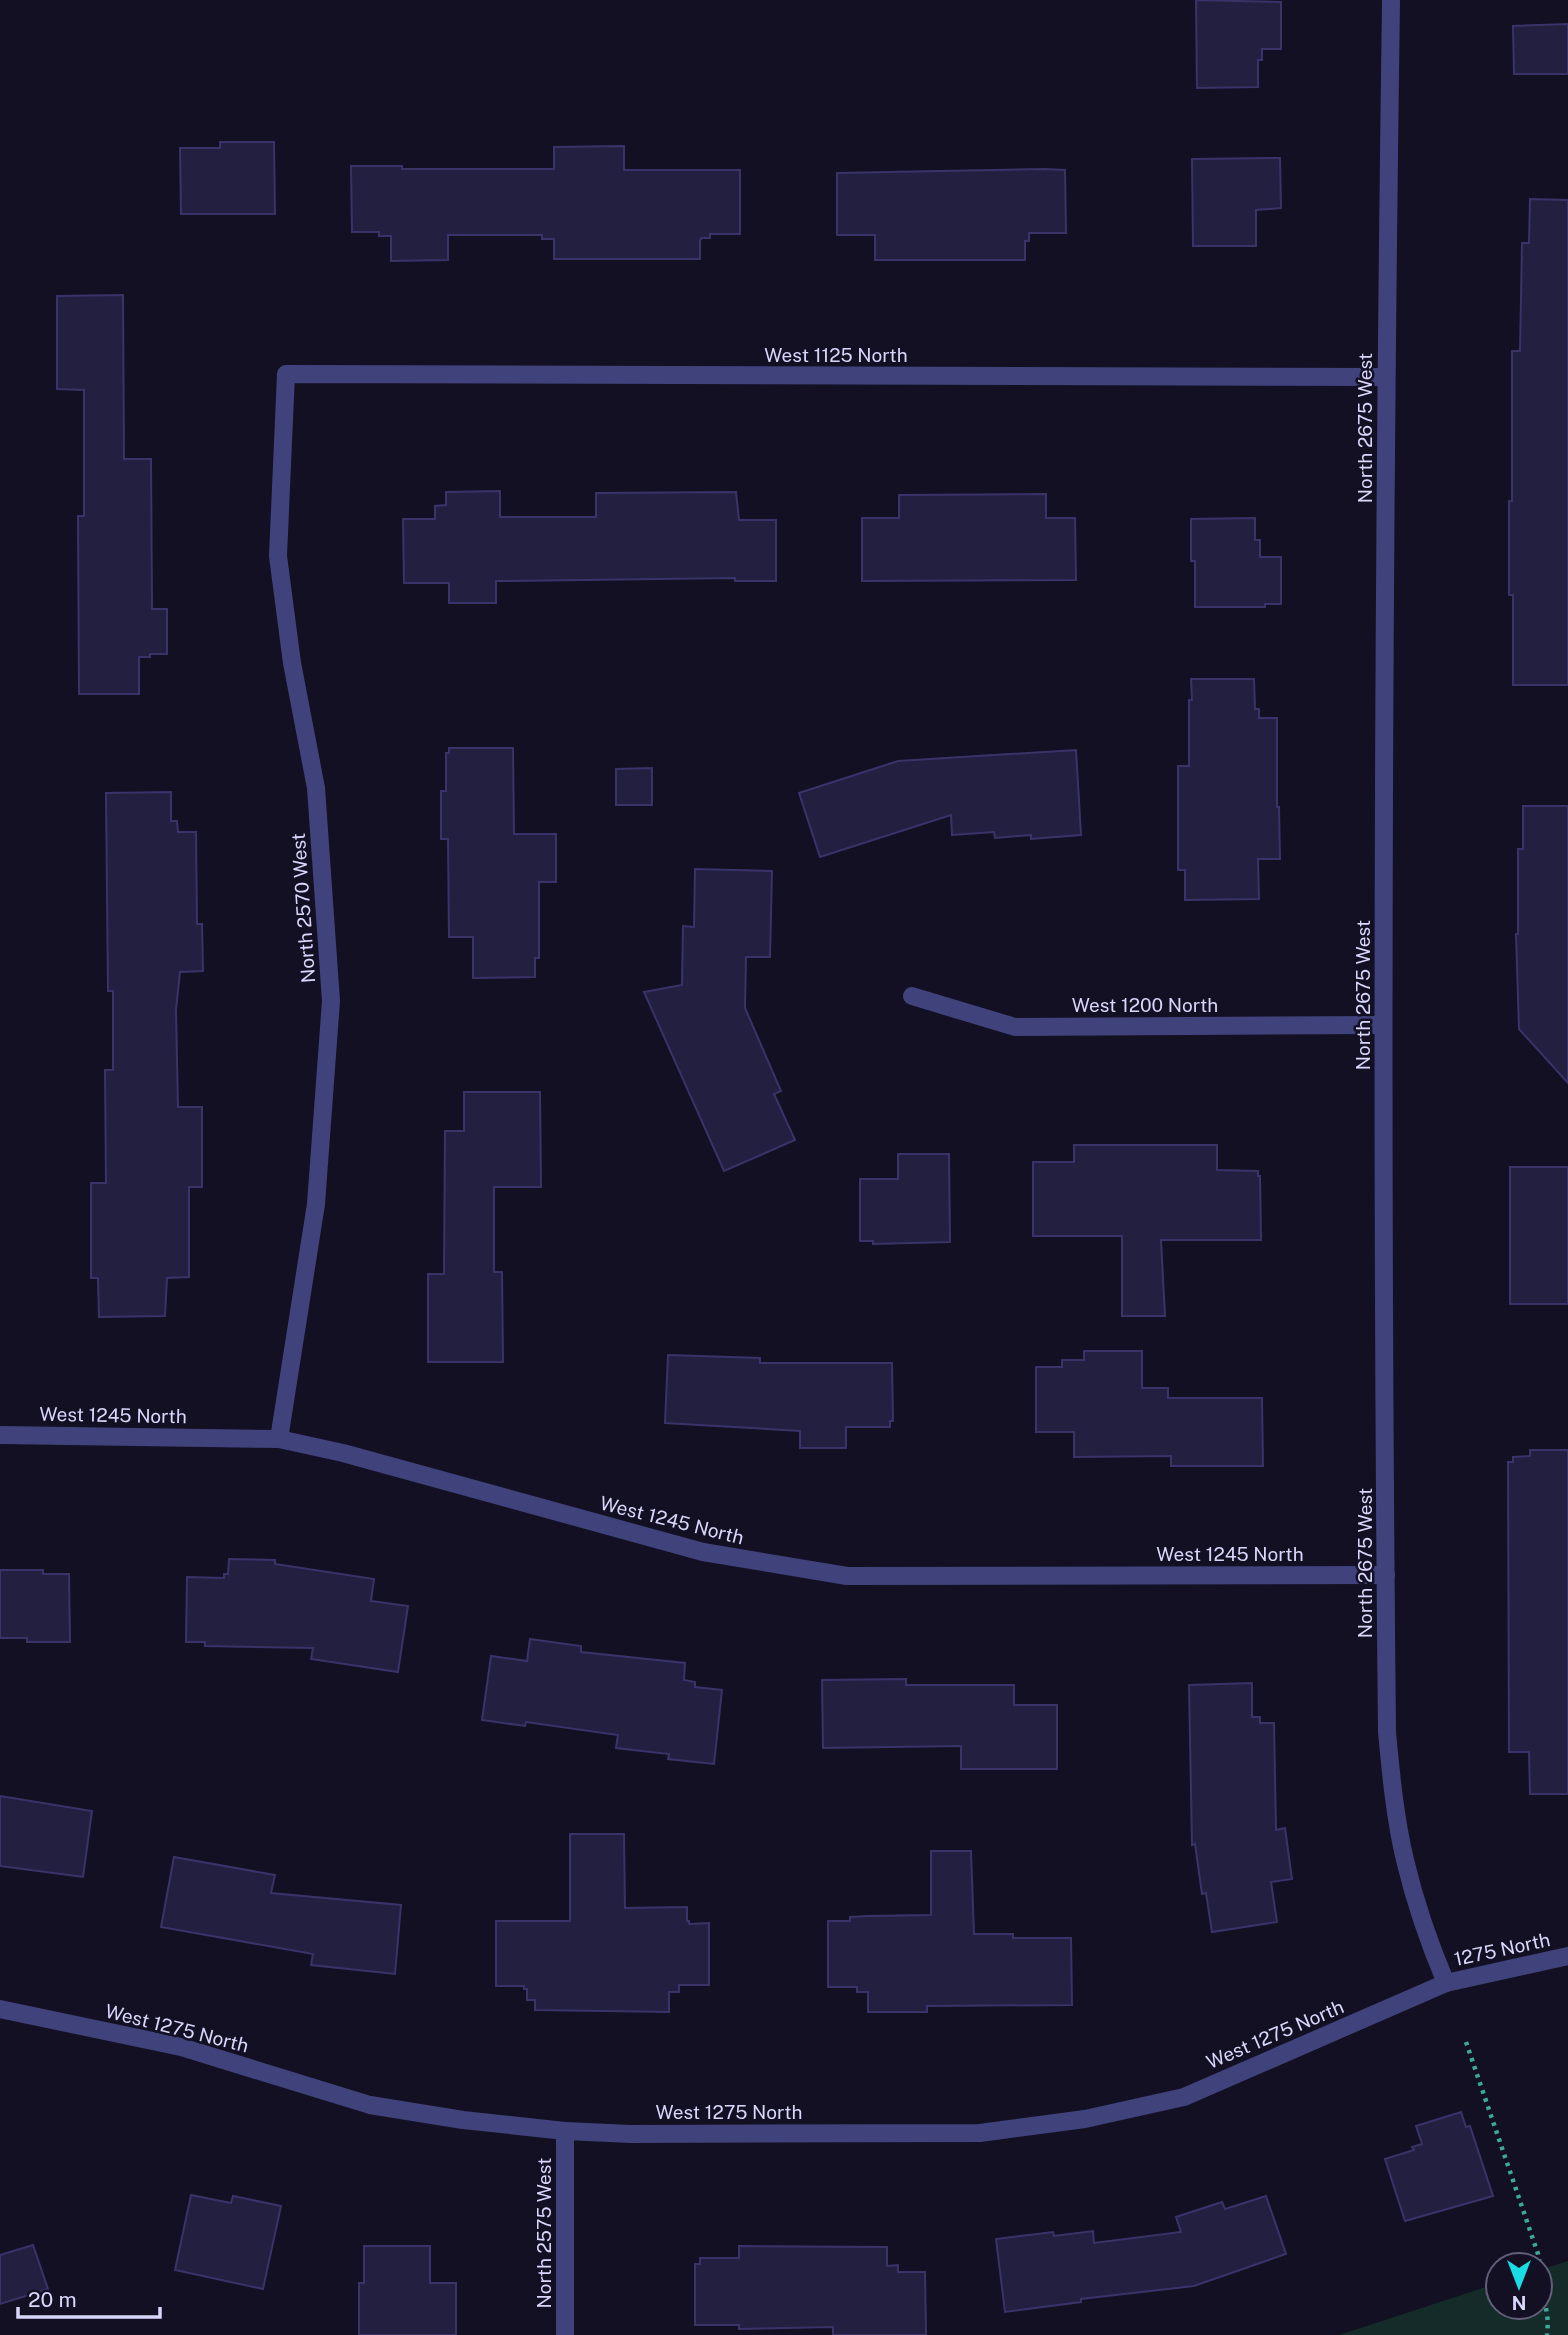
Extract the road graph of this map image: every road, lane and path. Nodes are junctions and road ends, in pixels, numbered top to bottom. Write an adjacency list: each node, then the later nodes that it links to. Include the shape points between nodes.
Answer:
1 (1391, 0): 3 (street, North 2675 West)
2 (286, 374): 3 (street, West 1125 North); 7 (street, North 2570 West, via 278,556 316,788 331,1001 316,1204)
3 (1386, 377): 5 (street, North 2675 West)
4 (912, 996): 5 (street, West 1200 North, via 1015,1027)
5 (1383, 1024): 8 (street, North 2675 West)
6 (0, 1435): 7 (street, West 1245 North)
7 (279, 1439): 8 (street, West 1245 North, via 703,1552 847,1576)
8 (1386, 1575): 10 (street, North 2675 West, via 1387,1732 1393,1797 1405,1860)
9 (1568, 1956): 10 (street, 1275 North)
10 (1446, 1983): 13 (street, West 1275 North, via 1184,2097 1085,2119 980,2133)
11 (0, 2009): 13 (street, West 1275 North, via 181,2047 370,2105)
12 (1466, 2042): 14 (path)
13 (565, 2131): 15 (street, North 2575 West)
14 (1537, 2251)
15 (565, 2335)

